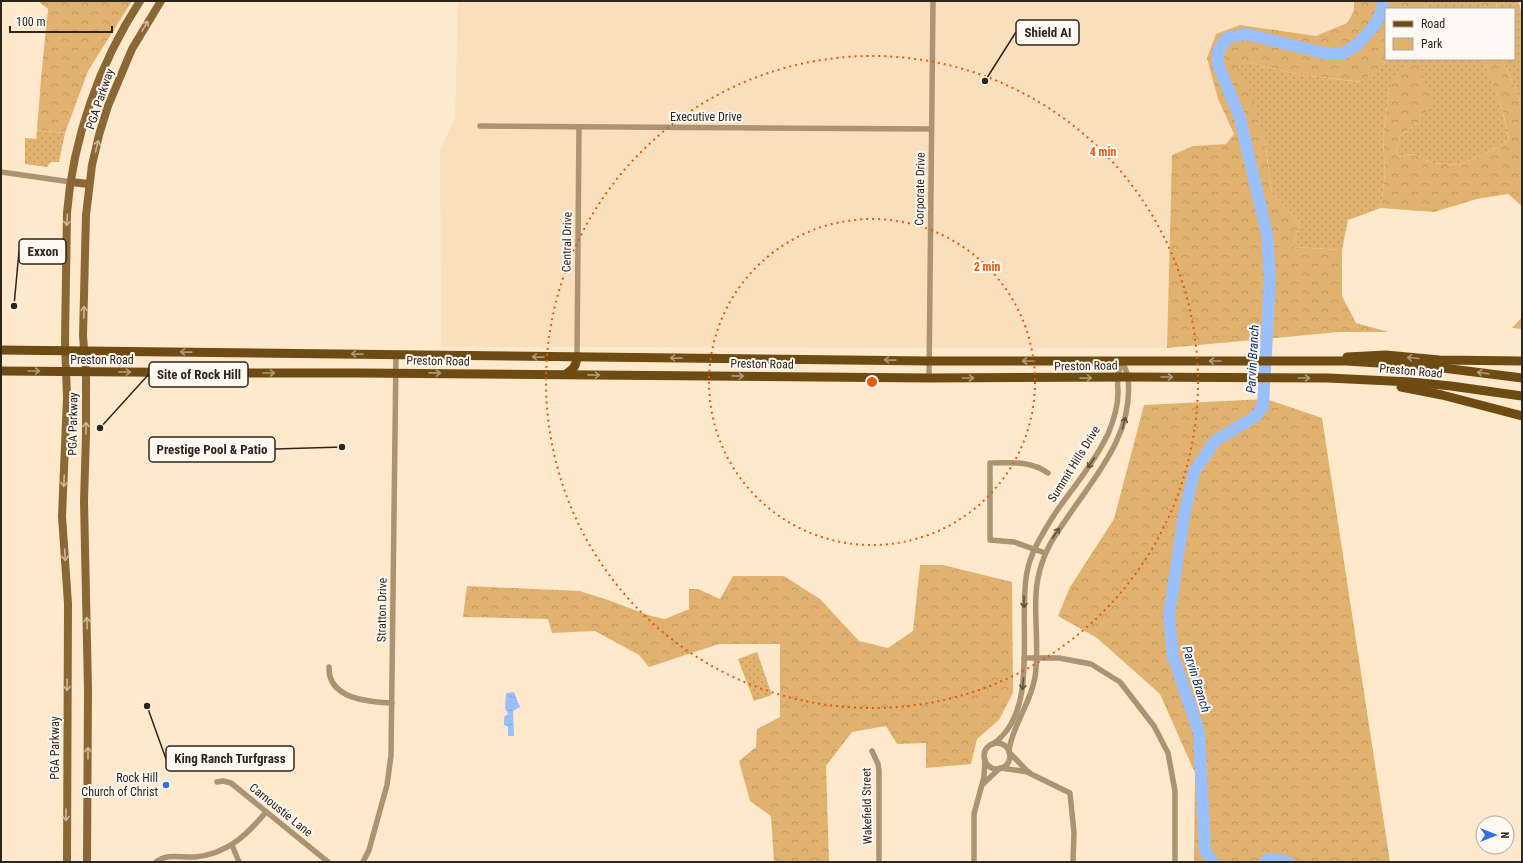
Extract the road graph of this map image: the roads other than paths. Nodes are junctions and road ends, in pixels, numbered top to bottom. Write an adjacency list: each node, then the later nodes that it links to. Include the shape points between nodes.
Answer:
1 (140, 1): 8 (main road, PGA Parkway, via 117,41 96,89 82,131)
2 (161, 1): 9 (main road, PGA Parkway, one-way to 2, via 99,135 114,91 136,42)
3 (933, 1): 6 (street, Corporate Drive)
4 (480, 126): 5 (street, Executive Drive)
5 (579, 127): 6 (street, Executive Drive); 14 (street, Central Drive)
6 (931, 129): 16 (street, Corporate Drive)
7 (1, 172): 8 (street)
8 (71, 182): 9 (main road); 11 (main road, PGA Parkway, one-way to 11, via 66,229)
9 (89, 184): 12 (main road, PGA Parkway, one-way to 9, via 85,230)
10 (1, 350): 11 (main road, Preston Road)
11 (65, 351): 12 (main road, Preston Road); 21 (main road, PGA Parkway)
12 (85, 351): 13 (main road, Preston Road, one-way to 12); 22 (main road, PGA Parkway)
13 (396, 355): 14 (main road, Preston Road, one-way to 13); 23 (street, Stratton Drive)
14 (577, 357): 15 (main road, Preston Road, one-way to 14); 24 (main road, via 573,370)
15 (699, 358): 16 (main road, Preston Road, one-way to 15); 25 (main road)
16 (929, 361): 17 (main road, Preston Road, one-way to 16); 28 (street, Corporate Drive)
17 (1123, 361): 18 (main road, Preston Road, one-way to 17); 26 (street, Summit Hills Drive); 27 (street, Summit Hills Drive)
18 (1318, 361): 19 (main road, one-way to 18, via 1439,360 1375,355); 30 (main road, Preston Road, one-way to 18, via 1427,366)
19 (1522, 361)
20 (1, 371): 21 (main road, Preston Road, one-way to 21)
21 (66, 372): 22 (main road, Preston Road); 50 (main road, PGA Parkway, one-way to 50, via 67,430 62,516 68,604)
22 (86, 372): 23 (main road, Preston Road, one-way to 23); 51 (main road, PGA Parkway, one-way to 22, via 88,674 84,501)
23 (396, 373): 24 (main road, Preston Road, one-way to 24); 39 (street, Stratton Drive)
24 (566, 374): 25 (main road, Preston Road, one-way to 25)
25 (699, 376): 28 (main road, Preston Road, one-way to 28)
26 (1118, 377): 27 (main road, Preston Road); 28 (main road, Preston Road, one-way to 26); 34 (street, Summit Hills Drive, one-way to 34, via 1118,400 1108,434)
27 (1128, 377): 29 (main road, Preston Road, one-way to 29); 35 (street, Summit Hills Drive, one-way to 27, via 1117,442 1126,418)
28 (929, 378)
29 (1328, 378): 31 (main road, Preston Road, via 1417,383); 32 (main road, via 1409,388)
30 (1522, 378)
31 (1522, 396)
32 (1522, 416)
33 (1048, 473): 34 (street, via 1038,466 1028,464 990,463 990,540 1014,542)
34 (1034, 549): 35 (street); 36 (street, Summit Hills Drive, one-way to 36, via 1024,593)
35 (1045, 553): 37 (street, Summit Hills Drive, via 1036,587)
36 (1024, 658): 37 (street); 40 (street, Summit Hills Drive, one-way to 40, via 1023,686 1017,712 1005,734)
37 (1036, 658): 42 (street, Summit Hills Drive, via 1033,685 1012,732); 59 (street, via 1059,658 1091,664 1120,682 1154,726 1168,753 1175,791)
38 (329, 667): 39 (street, via 333,686 342,692 365,701)
39 (392, 702): 55 (street, Stratton Drive, via 389,775 370,850)
40 (993, 744): 42 (street, via 1002,744); 43 (street, via 986,750)
41 (872, 751): 56 (street, Wakefield Street, via 879,771)
42 (1009, 751): 44 (street, via 1009,761); 45 (street)
43 (985, 760): 44 (street, via 991,767); 47 (street)
44 (1001, 768): 45 (street); 47 (street)
45 (1029, 772): 58 (street, via 1070,793 1074,833)
46 (217, 782): 48 (street, Carnoustie Lane, via 230,783)
47 (982, 784): 57 (street, via 974,814)
48 (266, 812): 49 (street); 54 (street, Carnoustie Lane)
49 (232, 845): 52 (street, via 210,854 166,857); 53 (street)
50 (67, 862)
51 (88, 862)
52 (156, 862)
53 (239, 862)
54 (328, 862)
55 (363, 862)
56 (879, 862)
57 (974, 862)
58 (1073, 862)
59 (1175, 862)

